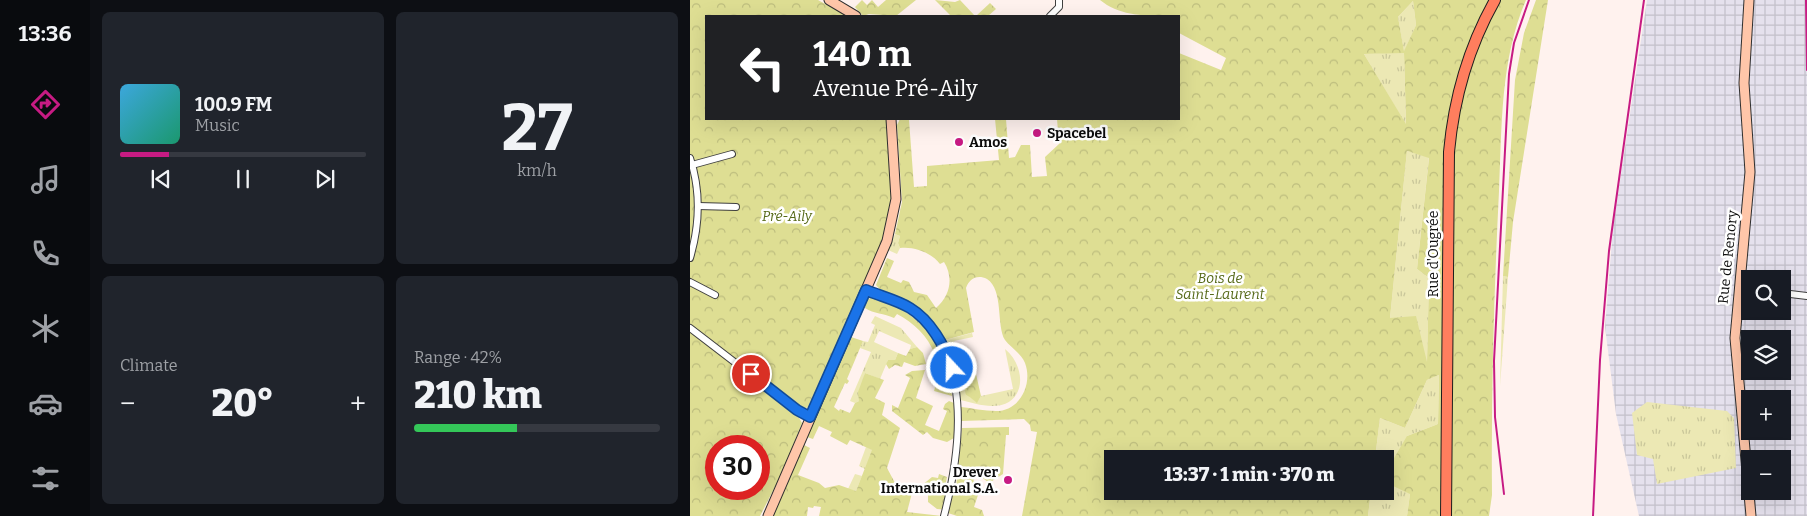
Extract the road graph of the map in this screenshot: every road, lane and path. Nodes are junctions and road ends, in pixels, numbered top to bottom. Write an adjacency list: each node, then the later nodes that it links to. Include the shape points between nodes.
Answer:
1 (829, 0): 5 (street)
2 (1059, 0): 6 (street, via 1059,7)
3 (1495, 0): 24 (main road, Rue d'Ougrée, via 1464,70 1449,152 1446,212)
4 (1749, 0): 14 (street, Rue de Renory, via 1744,74 1750,172)
5 (854, 15)
6 (1051, 15)
7 (891, 120): 16 (street, via 896,176 894,215)
8 (732, 154): 9 (street)
9 (691, 162): 10 (street)
10 (698, 206): 11 (street); 12 (street, via 696,236)
11 (736, 207)
12 (690, 258)
13 (690, 282): 18 (street)
14 (1738, 289): 15 (street); 25 (street, Rue de Renory, via 1735,344)
15 (1741, 289)
16 (866, 290): 21 (street); 23 (street, via 910,308 931,328 950,363 955,395 956,448)
17 (1791, 294): 19 (street)
18 (715, 295)
19 (1807, 296)
20 (690, 328): 21 (street)
21 (810, 417): 22 (street)
22 (768, 516)
23 (944, 516)
24 (1446, 516)
25 (1751, 516)

